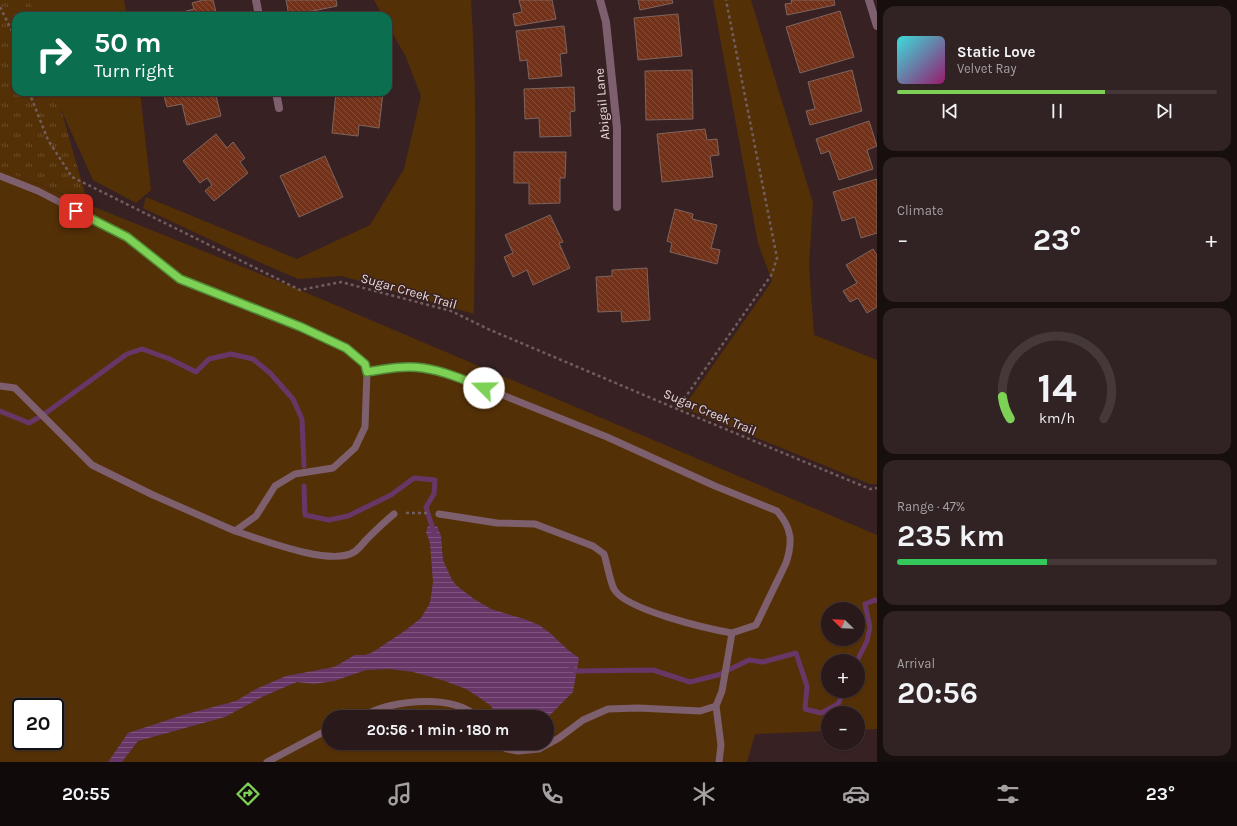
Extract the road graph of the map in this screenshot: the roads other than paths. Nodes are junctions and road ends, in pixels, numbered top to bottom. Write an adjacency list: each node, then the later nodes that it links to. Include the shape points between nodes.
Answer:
1 (256, 0): 4 (street)
2 (600, 0): 9 (street, Abigail Lane, via 606,22 617,128)
3 (869, 0): 5 (street)
4 (259, 12)
5 (877, 26)
6 (277, 96): 7 (street)
7 (279, 108)
8 (0, 176): 10 (lane, via 38,192 127,237 180,279 301,327 346,348 365,364)
9 (617, 207)
10 (367, 372): 14 (lane, via 365,426 355,448 333,468 295,474 275,486 256,516); 15 (lane, via 395,367 423,368 455,376 607,437 777,512 783,518 790,534 790,553 756,625)
11 (0, 386): 14 (lane, via 16,388 92,465)
12 (394, 514): 14 (lane, via 354,552 339,557 314,554)
13 (439, 514): 15 (lane, via 497,523 535,524 593,546 604,554 614,590 626,600 654,613)
14 (235, 531)
15 (732, 633): 16 (lane, via 722,691)
16 (716, 706): 20 (lane, via 700,711 608,709 583,720); 24 (lane, via 721,745)
17 (378, 710): 18 (lane, via 429,700 454,704)
18 (467, 710)
19 (322, 733): 23 (lane)
20 (554, 741)
21 (512, 750): 22 (lane)
22 (528, 750)
23 (268, 762)
24 (719, 762)

